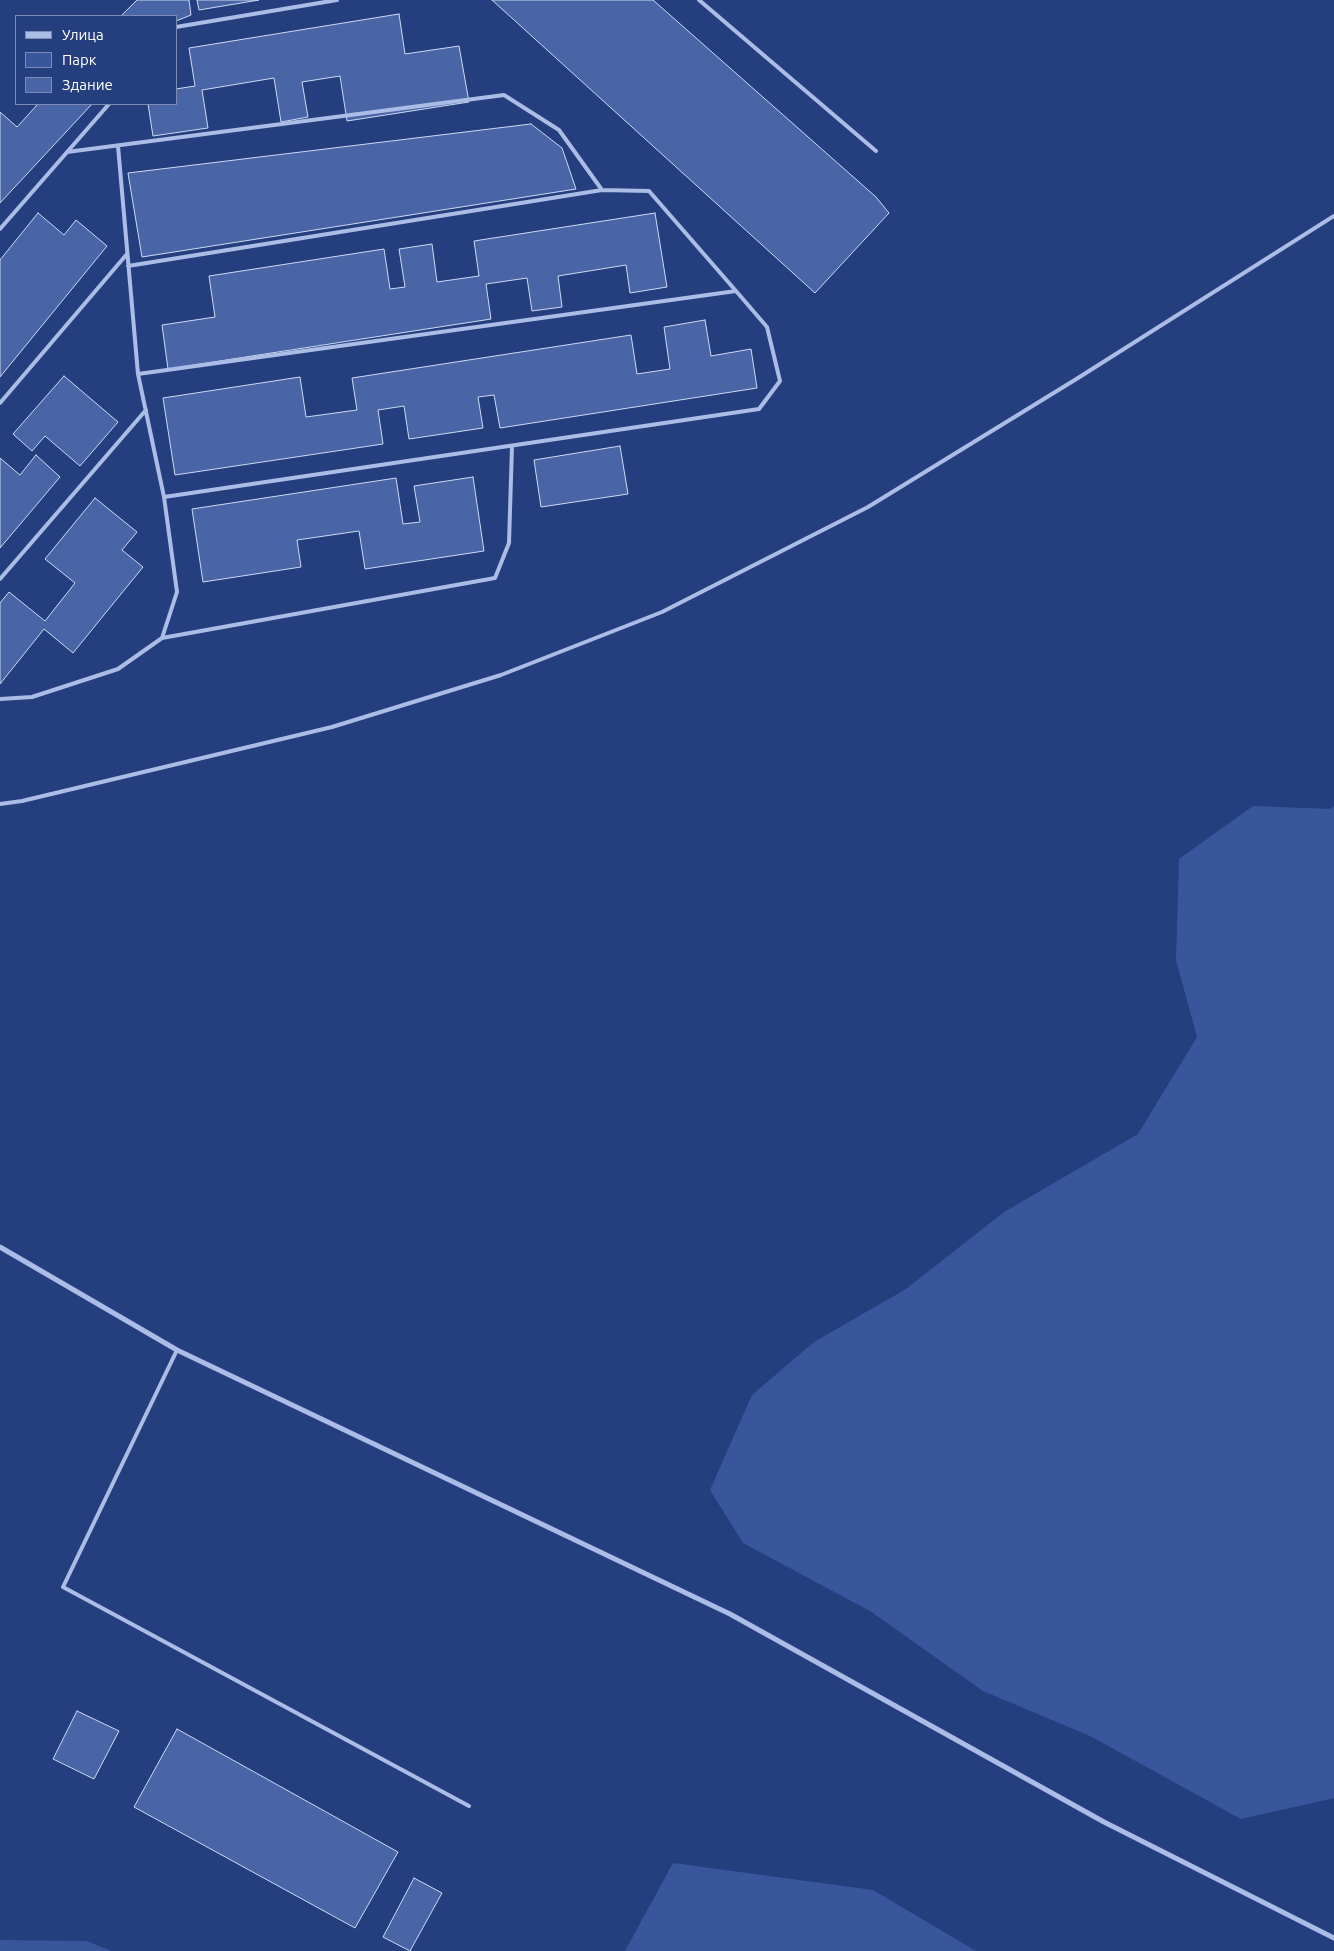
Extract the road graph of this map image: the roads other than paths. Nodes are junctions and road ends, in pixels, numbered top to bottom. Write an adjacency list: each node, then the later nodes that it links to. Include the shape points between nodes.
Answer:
1 (337, 0): 3 (lane)
2 (699, 0): 6 (lane)
3 (178, 27)
4 (107, 105): 7 (lane)
5 (118, 146): 7 (lane); 8 (lane, via 504,95 559,130); 11 (lane)
6 (876, 151)
7 (67, 152): 10 (lane)
8 (602, 190): 12 (lane); 13 (lane, via 649,191)
9 (1334, 216): 22 (lane, via 868,507 662,612 501,675 332,726)
10 (0, 230)
11 (127, 254): 12 (lane); 15 (lane)
12 (128, 266): 14 (lane)
13 (736, 291): 14 (lane); 17 (lane, via 767,327 780,381 759,409)
14 (138, 374): 16 (lane)
15 (0, 403)
16 (146, 410): 18 (lane); 19 (lane)
17 (512, 446): 18 (lane); 20 (lane, via 509,543 495,578)
18 (164, 497): 20 (lane, via 177,592)
19 (0, 579)
20 (162, 638): 21 (lane, via 118,669 32,697)
21 (0, 699)
22 (0, 804)
23 (0, 1247): 24 (street)
24 (177, 1350): 25 (lane, via 63,1587); 26 (street, via 730,1614 1104,1822)
25 (468, 1806)
26 (1334, 1938)

